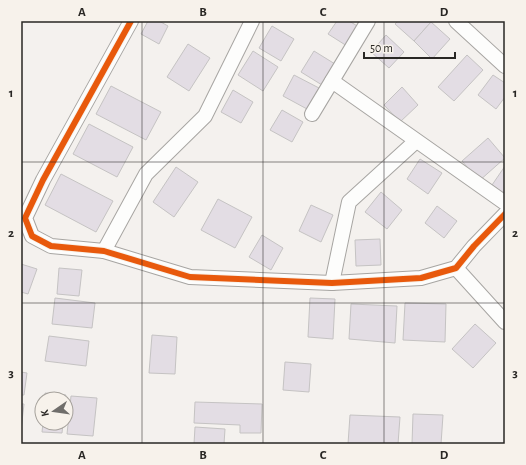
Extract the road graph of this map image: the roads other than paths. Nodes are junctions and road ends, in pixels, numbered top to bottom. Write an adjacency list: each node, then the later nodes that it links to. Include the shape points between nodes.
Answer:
1 (130, 21): 11 (street, via 25,218 32,236 51,246)
2 (252, 21): 11 (street, via 204,116 146,174)
3 (368, 21): 6 (street)
4 (456, 21): 5 (street)
5 (505, 66)
6 (332, 82): 7 (street); 8 (street)
7 (312, 114)
8 (416, 141): 9 (street); 13 (street, via 349,202)
9 (505, 203)
10 (505, 214): 12 (street)
11 (104, 251): 13 (street, via 190,277)
12 (456, 268): 13 (street, via 421,278); 14 (street)
13 (332, 283)
14 (505, 322)

